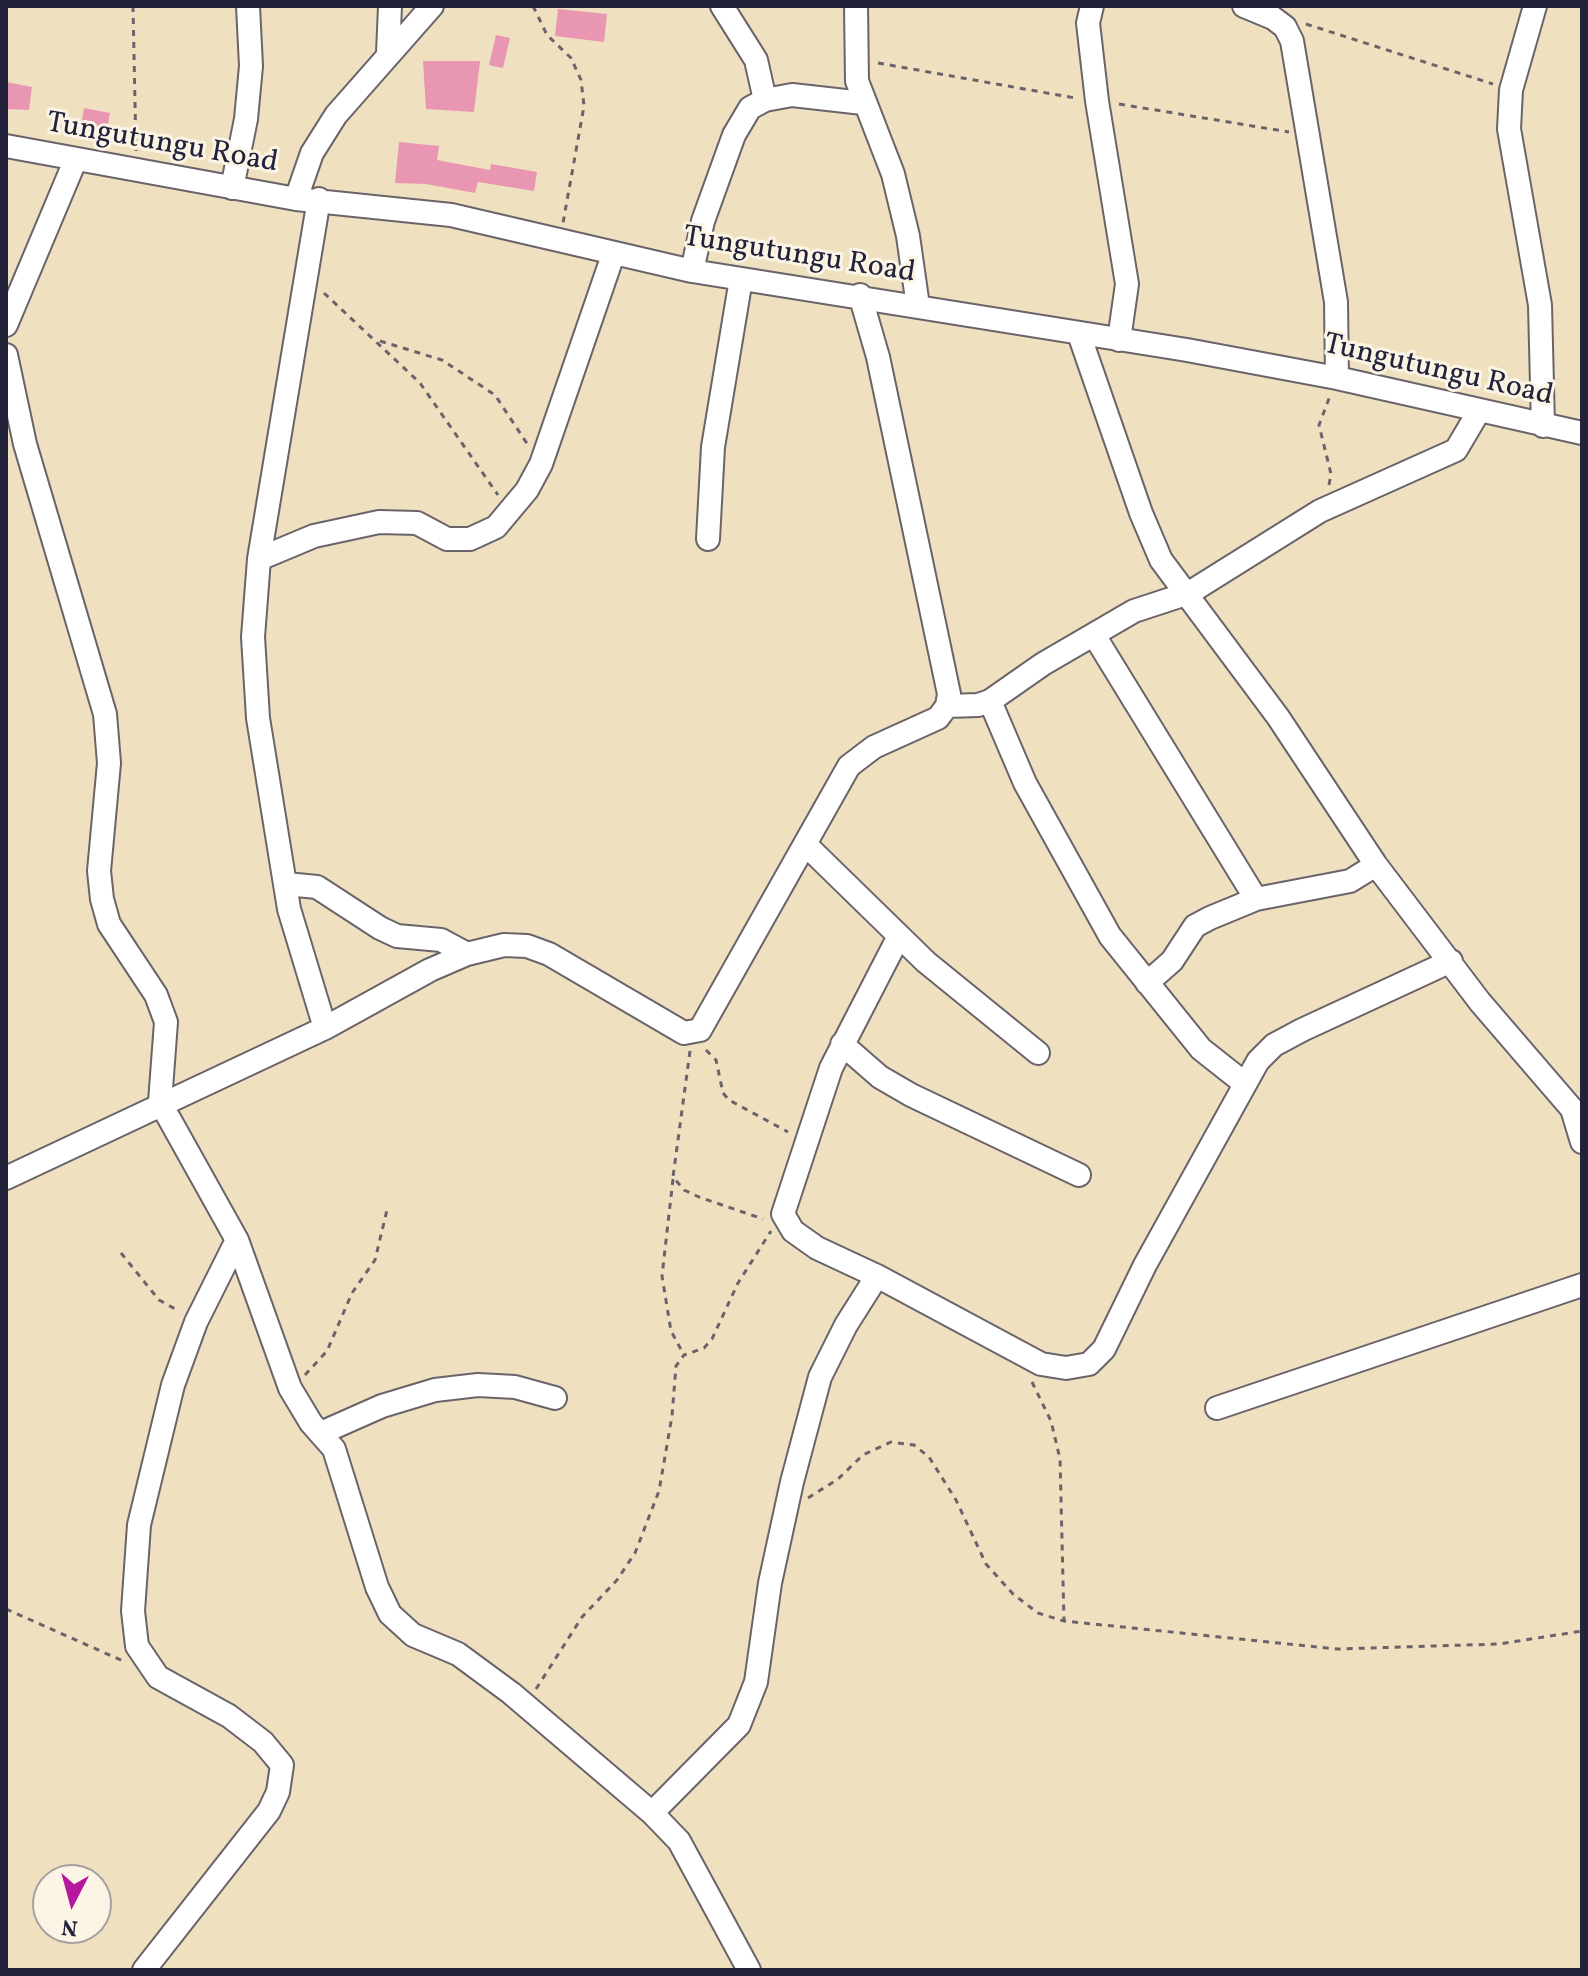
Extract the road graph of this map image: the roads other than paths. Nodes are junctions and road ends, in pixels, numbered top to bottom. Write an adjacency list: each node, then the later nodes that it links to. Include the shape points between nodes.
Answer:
1 (248, 6): 14 (street, via 251,66)
2 (390, 6): 9 (street)
3 (432, 6): 9 (street)
4 (722, 6): 10 (street, via 756,60)
5 (856, 6): 11 (street, via 855,58)
6 (1092, 6): 24 (street, via 1088,23 1097,101 1127,284)
7 (1244, 6): 26 (street, via 1273,18 1292,41 1327,229 1336,302)
8 (1535, 6): 28 (street, via 1511,90 1509,129 1540,305)
9 (388, 53): 15 (street, via 312,153)
10 (765, 100): 11 (street, via 792,95); 17 (street, via 750,108 734,135 703,221)
11 (863, 103): 21 (street, via 893,174)
12 (6, 146): 13 (street, Tungutungu Road)
13 (75, 161): 14 (street, Tungutungu Road); 19 (street)
14 (232, 188): 15 (street, Tungutungu Road)
15 (307, 199): 16 (street, Tungutungu Road, via 451,215); 31 (street, via 307,271)
16 (613, 255): 17 (street, Tungutungu Road); 31 (street, via 541,464 496,527 470,539 447,539 402,520 379,522 314,536)
17 (692, 271): 18 (street, Tungutungu Road)
18 (741, 279): 20 (street, Tungutungu Road); 30 (street, via 713,447)
19 (11, 294): 22 (street)
20 (860, 295): 21 (street, Tungutungu Road); 35 (street, via 878,357 949,694)
21 (918, 306): 23 (street, Tungutungu Road)
22 (6, 325)
23 (1079, 334): 24 (street, Tungutungu Road); 32 (street, via 1141,513 1161,560)
24 (1119, 340): 26 (street, Tungutungu Road)
25 (6, 355): 48 (street, via 25,444 105,714 109,763 99,871 102,899 109,924 156,995 166,1022)
26 (1337, 378): 27 (street, Tungutungu Road)
27 (1479, 411): 28 (street, Tungutungu Road); 32 (street, via 1456,450 1320,511)
28 (1543, 426): 29 (street, Tungutungu Road)
29 (1582, 433)
30 (708, 539)
31 (259, 559): 38 (street, via 253,637 258,718)
32 (1189, 593): 33 (street, via 1134,611); 37 (street)
33 (1094, 635): 34 (street); 39 (street)
34 (990, 701): 35 (street); 43 (street, via 1048,826 1110,936)
35 (947, 706): 36 (street, via 938,718 874,747 849,766)
36 (806, 845): 40 (street); 41 (street, via 692,1039 549,954 504,945)
37 (1376, 865): 39 (street, via 1331,887); 42 (street)
38 (286, 884): 41 (street, via 317,887 397,936 441,940); 44 (street)
39 (1256, 899): 43 (street, via 1195,926 1172,961)
40 (899, 936): 45 (street); 46 (street)
41 (467, 954): 44 (street)
42 (1451, 961): 47 (street, via 1274,1045); 49 (street, via 1572,1109)
43 (1147, 983): 47 (street, via 1201,1049)
44 (325, 1028): 48 (street)
45 (842, 1044): 50 (street, via 911,1095); 53 (street, via 805,1142 783,1214 784,1228)
46 (1038, 1053)
47 (1244, 1083): 53 (street, via 1104,1349 1089,1364 1041,1364)
48 (160, 1102): 51 (street); 52 (street)
49 (1582, 1142)
50 (1079, 1175)
51 (6, 1178)
52 (237, 1240): 57 (street, via 290,1388); 59 (street, via 196,1322 173,1385 139,1525 132,1576 137,1646 158,1677 229,1716 282,1765 269,1811)
53 (877, 1276): 58 (street, via 820,1377 784,1516 756,1682 739,1725)
54 (1582, 1285): 56 (street)
55 (555, 1398): 57 (street, via 515,1387 435,1390)
56 (1217, 1408)
57 (321, 1433): 58 (street, via 334,1449 390,1614 413,1635 458,1654)
58 (652, 1813): 60 (street, via 679,1841)
59 (144, 1970)
60 (749, 1970)

